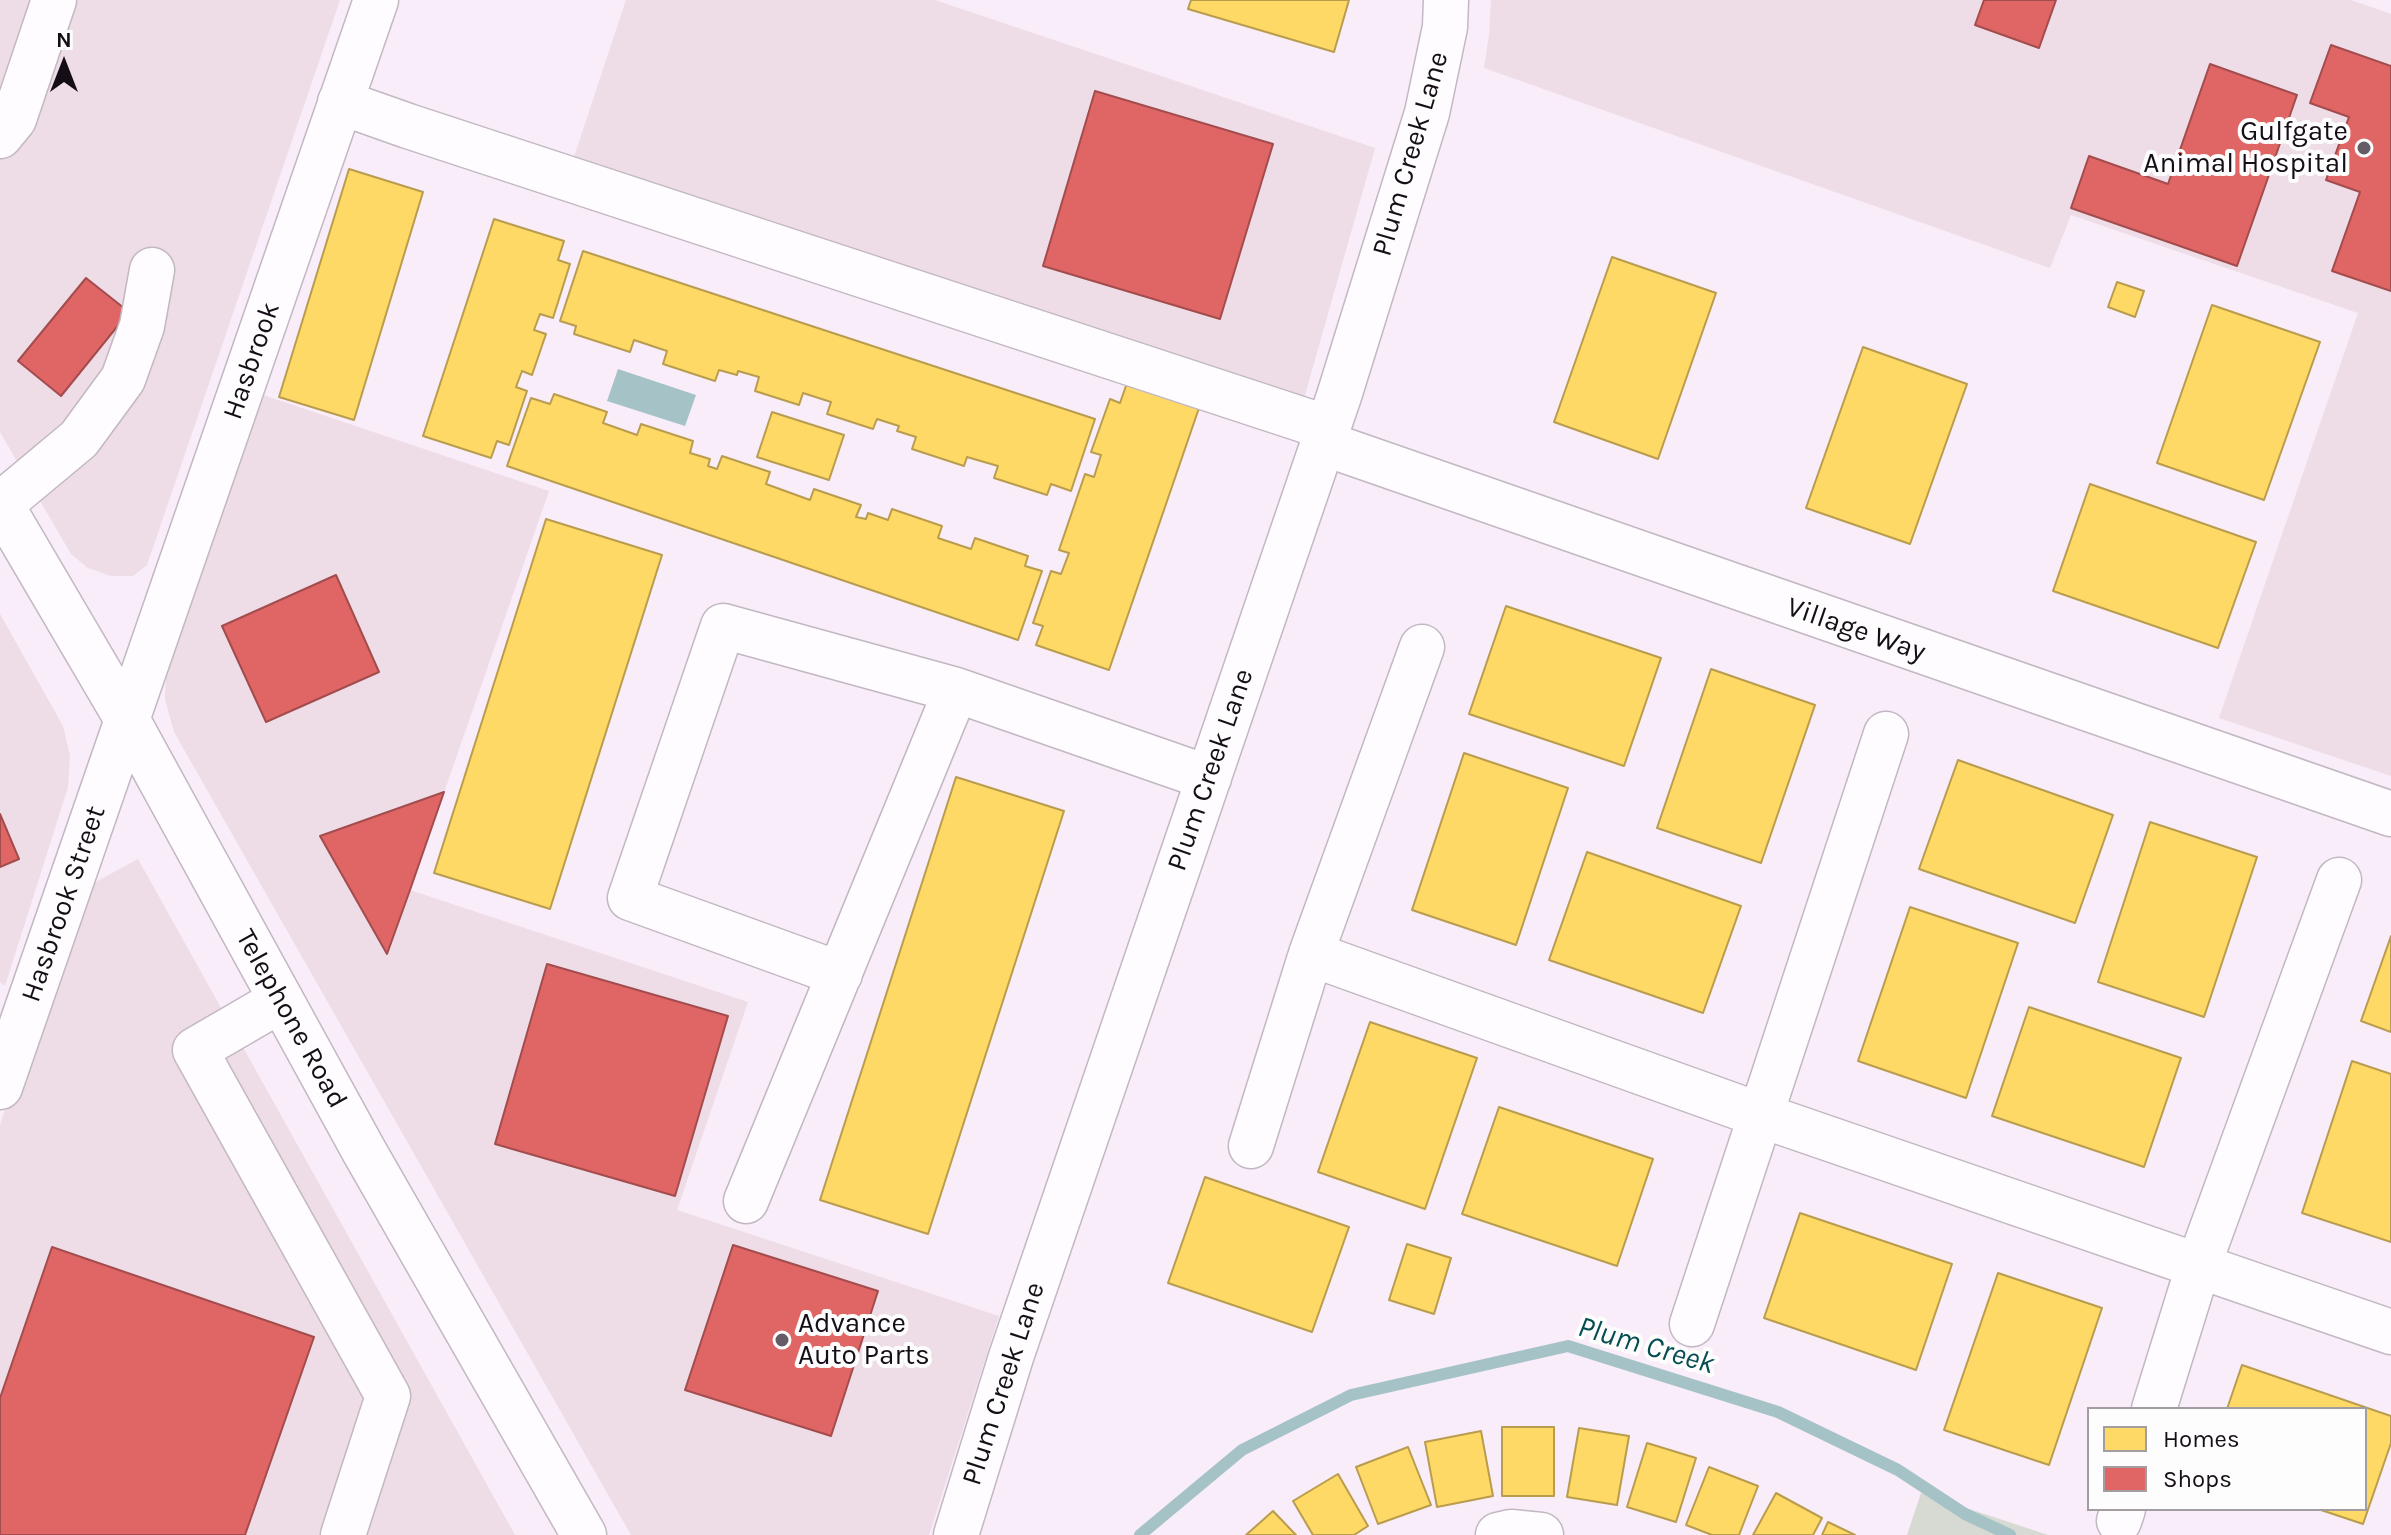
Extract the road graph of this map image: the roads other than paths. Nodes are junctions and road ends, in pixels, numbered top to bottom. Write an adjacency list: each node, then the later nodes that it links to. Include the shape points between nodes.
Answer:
1 (54, 0): 5 (street, via 14,119)
2 (376, 0): 4 (street, Hasbrook)
3 (1446, 0): 7 (street, Plum Creek Lane, via 1427,113)
4 (340, 102): 7 (street, Village Way); 11 (street, Hasbrook)
5 (0, 136)
6 (152, 270): 8 (street, via 142,326 123,379 79,439)
7 (1325, 435): 13 (street, Plum Creek Lane); 14 (street, Village Way)
8 (0, 503): 11 (street, Telephone Road)
9 (1422, 647): 16 (street)
10 (956, 690): 13 (street); 17 (street); 17 (street, via 723,626 630,898)
11 (128, 721): 18 (street, Telephone Road); 19 (street, Hasbrook Street)
12 (1886, 734): 20 (street)
13 (1209, 778): 29 (street, Plum Creek Lane, via 1015,1344)
14 (2391, 814)
15 (2339, 880): 23 (street)
16 (1311, 954): 20 (street); 21 (street)
17 (840, 974): 22 (street)
18 (281, 1000): 27 (street, via 195,1050 388,1396); 28 (street, Telephone Road)
19 (0, 1087)
20 (1760, 1115): 23 (street); 24 (street)
21 (1251, 1146)
22 (746, 1201)
23 (2199, 1264): 25 (street); 26 (street)
24 (1692, 1324)
25 (2391, 1332)
26 (2155, 1407)
27 (343, 1535)
28 (584, 1535)
29 (956, 1535)
30 (1498, 1535): 31 (street)
31 (1541, 1535)

